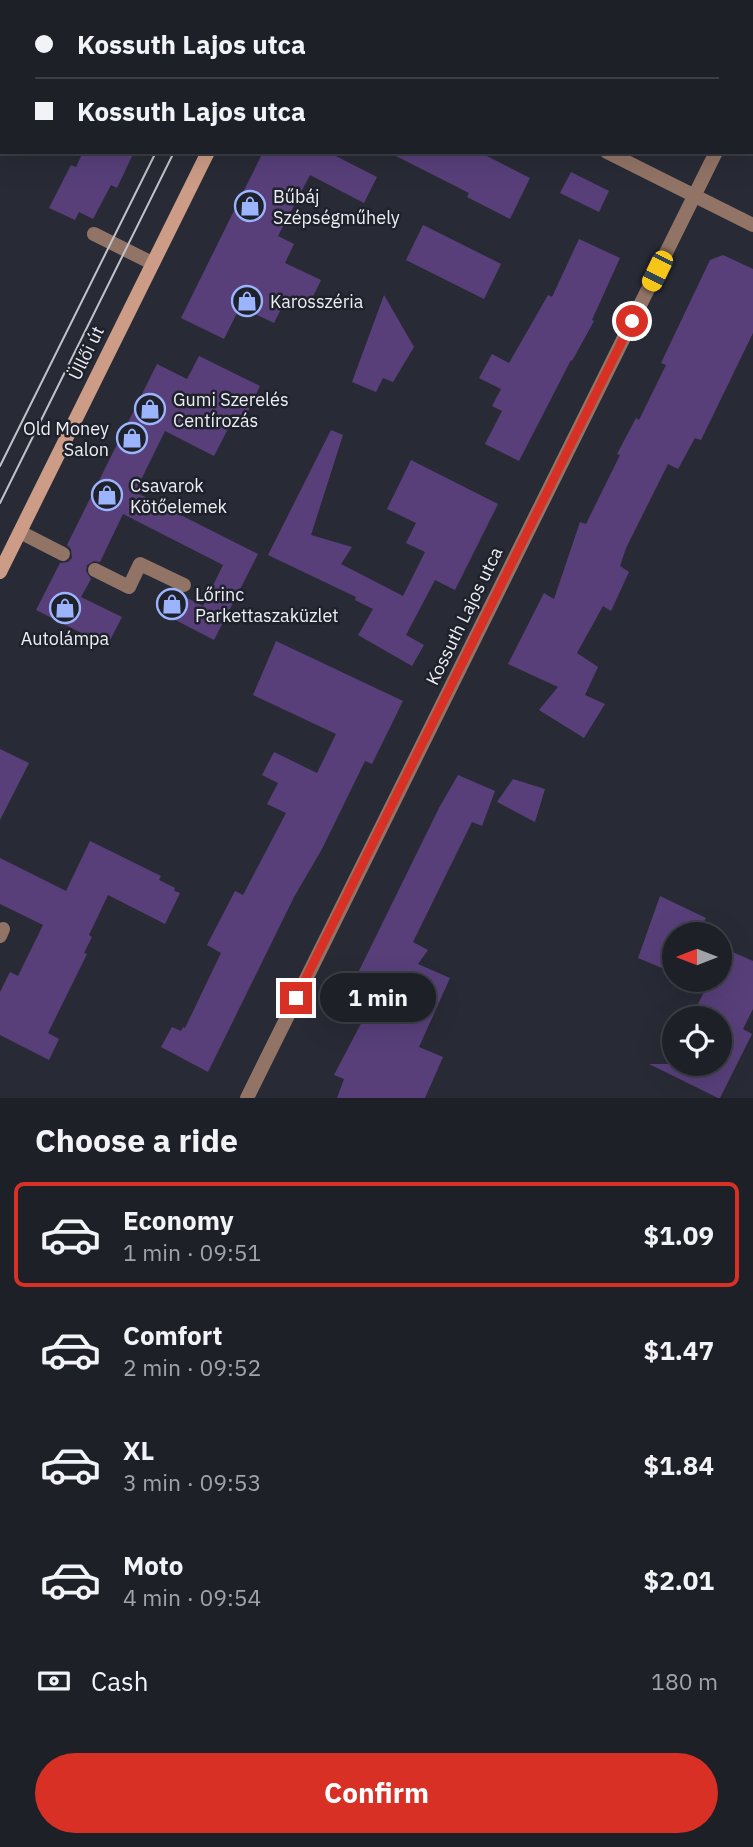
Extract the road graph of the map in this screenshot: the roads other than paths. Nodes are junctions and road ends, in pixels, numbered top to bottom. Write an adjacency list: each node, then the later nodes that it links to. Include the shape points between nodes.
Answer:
1 (207, 154): 7 (main road, Üllői út)
2 (611, 154): 4 (street)
3 (715, 154): 4 (street, Kossuth Lajos utca)
4 (694, 195): 5 (street); 13 (street, Kossuth Lajos utca)
5 (753, 225)
6 (94, 234): 7 (street)
7 (152, 263): 8 (main road, Üllői út)
8 (20, 532): 9 (street); 10 (main road, Üllői út)
9 (63, 554)
10 (1, 566)
11 (95, 570): 12 (street, via 128,587 140,564)
12 (184, 585)
13 (247, 1098)

